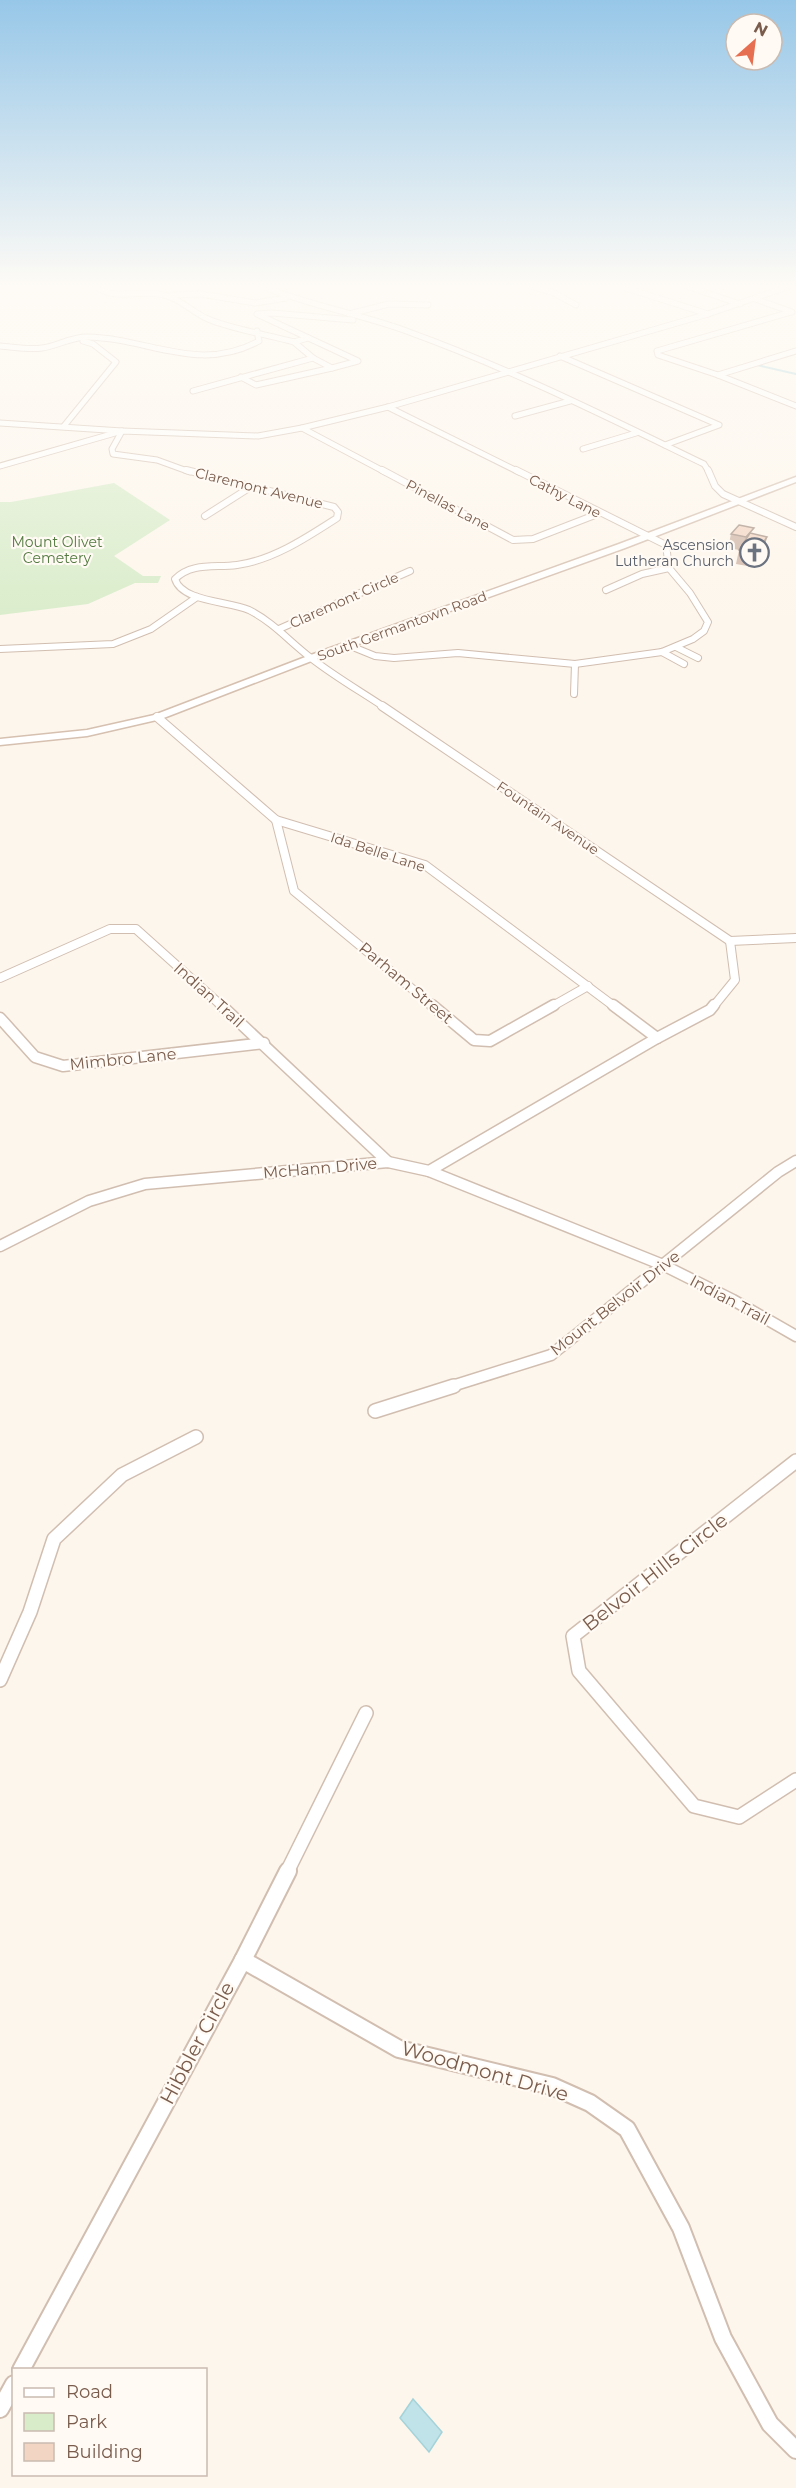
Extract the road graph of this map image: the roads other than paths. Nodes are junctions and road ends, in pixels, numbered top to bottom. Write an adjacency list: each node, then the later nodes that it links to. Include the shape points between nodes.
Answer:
1 (83, 402): 9 (street)
2 (401, 402): 6 (street)
3 (566, 402): 7 (street)
4 (572, 402): 12 (street)
5 (666, 402): 13 (street, via 719,425)
6 (388, 406): 10 (street); 19 (street, Cathy Lane)
7 (515, 416)
8 (0, 423): 9 (street)
9 (64, 426): 11 (street)
10 (302, 428): 11 (street, via 258,436); 19 (street, Pinellas Lane, via 513,540 533,539)
11 (122, 430): 15 (street); 17 (street, Claremont Avenue, via 113,454 157,460)
12 (636, 433): 13 (street); 14 (street)
13 (665, 446): 18 (street, via 704,464 717,489)
14 (583, 449)
15 (0, 466)
16 (796, 479): 18 (main road, South Germantown Road)
17 (249, 488): 20 (street); 26 (street, Claremont Avenue, via 334,507 337,518 310,536 254,561 179,573 176,583)
18 (738, 501): 21 (street); 22 (main road, South Germantown Road)
19 (600, 513): 22 (street, Cathy Lane)
20 (205, 516)
21 (796, 527)
22 (646, 536): 23 (street, Cathy Lane, via 666,545); 28 (main road, South Germantown Road)
23 (669, 568): 25 (street, via 642,574); 29 (street, via 708,622 704,631)
24 (410, 571): 27 (street, Claremont Circle)
25 (606, 590)
26 (197, 597): 27 (street, Claremont Avenue, via 247,610); 30 (street, via 151,629 113,644)
27 (279, 629): 32 (street, Claremont Avenue)
28 (348, 645): 32 (main road, South Germantown Road); 34 (street, via 375,656 394,658 490,654)
29 (676, 647): 31 (street); 33 (street)
30 (0, 650)
31 (662, 652): 34 (street); 35 (street)
32 (311, 658): 37 (main road, South Germantown Road); 41 (street, Fountain Avenue)
33 (698, 658)
34 (575, 664): 36 (street)
35 (684, 664)
36 (574, 694)
37 (157, 717): 38 (main road, South Germantown Road, via 87,733); 39 (street, Ida Belle Lane)
38 (0, 742)
39 (276, 820): 43 (street, Ida Belle Lane, via 425,865); 43 (street, Parham Street, via 294,891 474,1040 490,1041)
40 (796, 939): 41 (street)
41 (730, 941): 45 (street, via 735,980 710,1010)
42 (0, 978): 46 (street, Indian Trail, via 110,929 136,929)
43 (588, 986): 45 (street, Ida Belle Lane)
44 (0, 1018): 46 (street, Mimbro Lane, via 35,1057 63,1066)
45 (657, 1038): 49 (street)
46 (264, 1043): 48 (street, Indian Trail)
47 (796, 1161): 51 (street, Mount Belvoir Drive)
48 (388, 1162): 49 (street, McHann Drive); 50 (street, McHann Drive, via 145,1184 89,1201)
49 (429, 1172): 51 (street, Indian Trail)
50 (0, 1246)
51 (663, 1265): 52 (street, Indian Trail); 53 (street, Mount Belvoir Drive, via 551,1355)
52 (796, 1336)
53 (375, 1411)
54 (196, 1437): 56 (street, via 122,1476 54,1539 30,1612)
55 (796, 1461): 58 (street, Belvoir Hills Circle, via 573,1636 579,1671 694,1806 739,1817)
56 (0, 1680)
57 (366, 1713): 59 (street, Hibbler Circle)
58 (796, 1780)
59 (243, 1960): 60 (street, Hibbler Circle); 63 (street, Woodmont Drive, via 399,2049 552,2086 590,2103 627,2129 681,2228 723,2337 770,2424)
60 (22, 2368)
61 (12, 2388): 62 (street)
62 (0, 2409)
63 (796, 2450)

